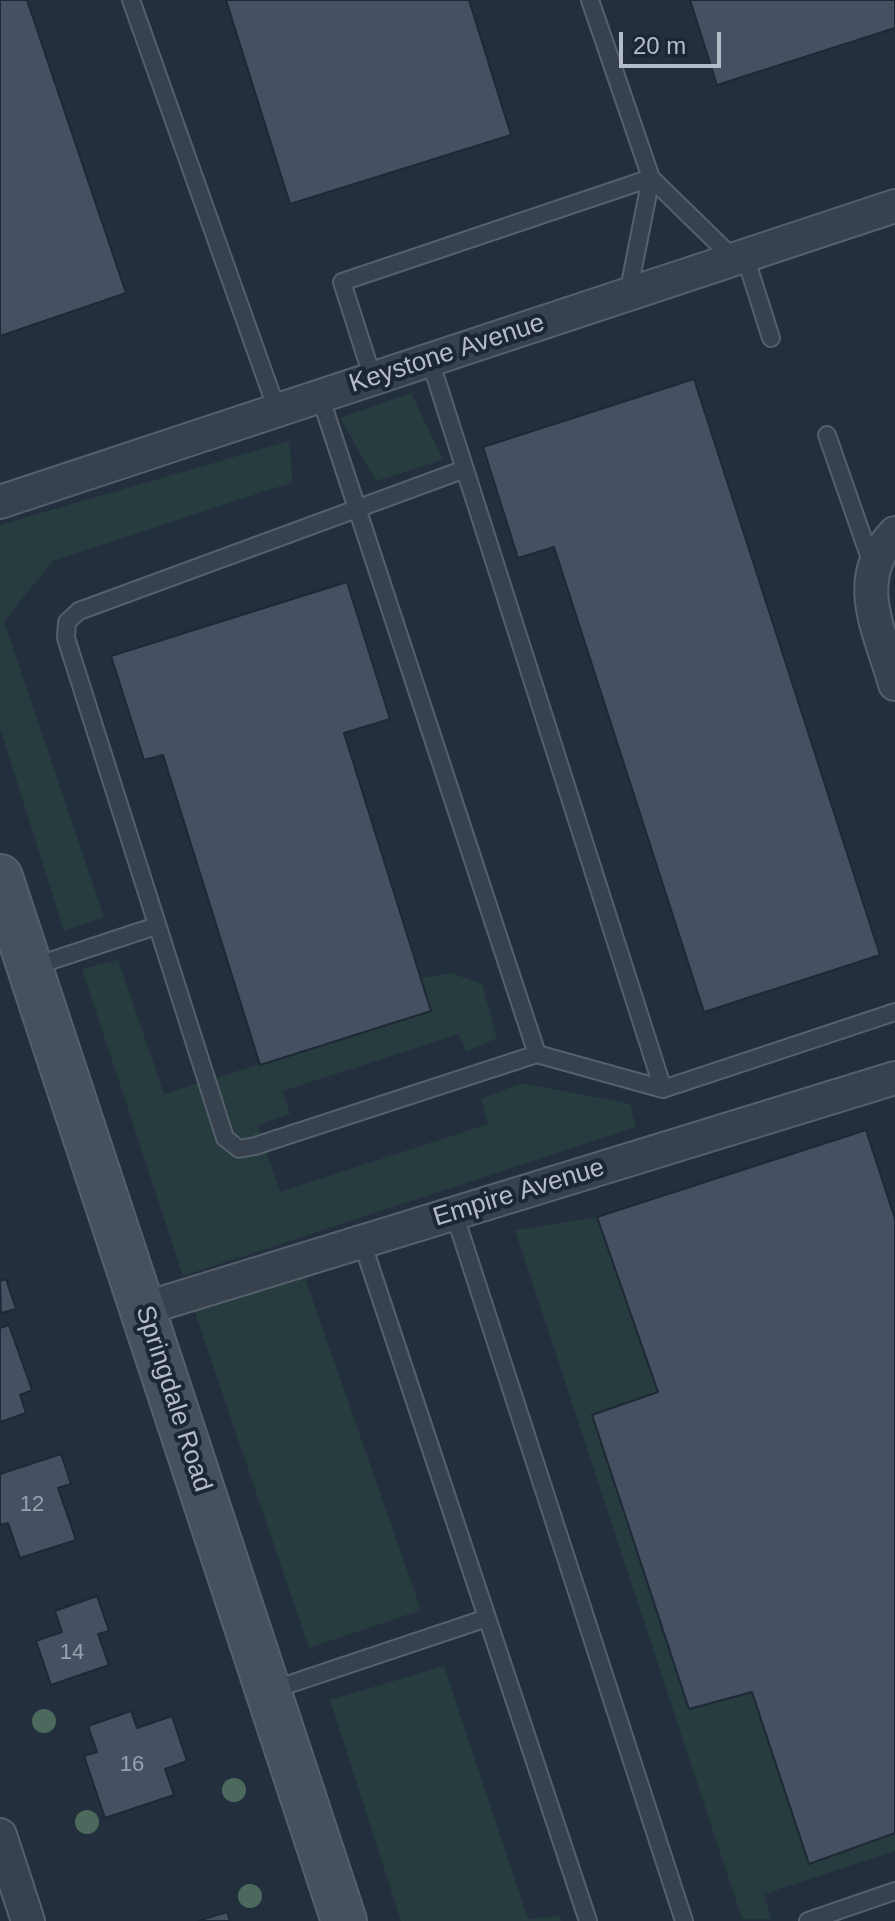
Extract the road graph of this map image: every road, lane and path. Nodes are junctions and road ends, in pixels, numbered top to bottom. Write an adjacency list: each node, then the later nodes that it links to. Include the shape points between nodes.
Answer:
1 (131, 0): 11 (lane)
2 (590, 0): 3 (lane)
3 (651, 178): 5 (lane); 6 (lane); 9 (lane, via 342,282)
4 (895, 206): 5 (street, Keystone Avenue)
5 (740, 257): 6 (street, Keystone Avenue); 7 (lane)
6 (628, 294): 8 (street, Keystone Avenue)
7 (771, 338)
8 (430, 360): 9 (street, Keystone Avenue); 13 (lane)
9 (373, 379): 10 (street, Keystone Avenue)
10 (320, 396): 11 (street, Keystone Avenue); 15 (lane)
11 (277, 410): 14 (street, Keystone Avenue)
12 (827, 435): 17 (lane)
13 (465, 469): 15 (lane); 25 (lane)
14 (0, 502)
15 (356, 506): 20 (lane, via 79,611 67,622 66,638); 23 (lane)
16 (895, 533): 17 (street)
17 (872, 564): 18 (street, via 869,592)
18 (895, 684)
19 (0, 877): 21 (main road, Springdale Road)
20 (156, 926): 21 (lane); 23 (lane, via 220,1126 239,1149)
21 (30, 967): 28 (main road, Springdale Road)
22 (895, 1012): 25 (lane)
23 (537, 1054): 25 (lane)
24 (895, 1078): 26 (street, Empire Avenue)
25 (663, 1089)
26 (454, 1213): 27 (street, Empire Avenue); 36 (lane)
27 (362, 1242): 28 (street, Empire Avenue); 29 (lane)
28 (143, 1309): 30 (main road, Springdale Road)
29 (487, 1618): 30 (lane); 35 (lane)
30 (269, 1691): 34 (main road, Springdale Road)
31 (0, 1835): 33 (street)
32 (895, 1891): 37 (lane)
33 (28, 1921)
34 (344, 1921)
35 (588, 1921)
36 (684, 1921)
37 (808, 1921)

